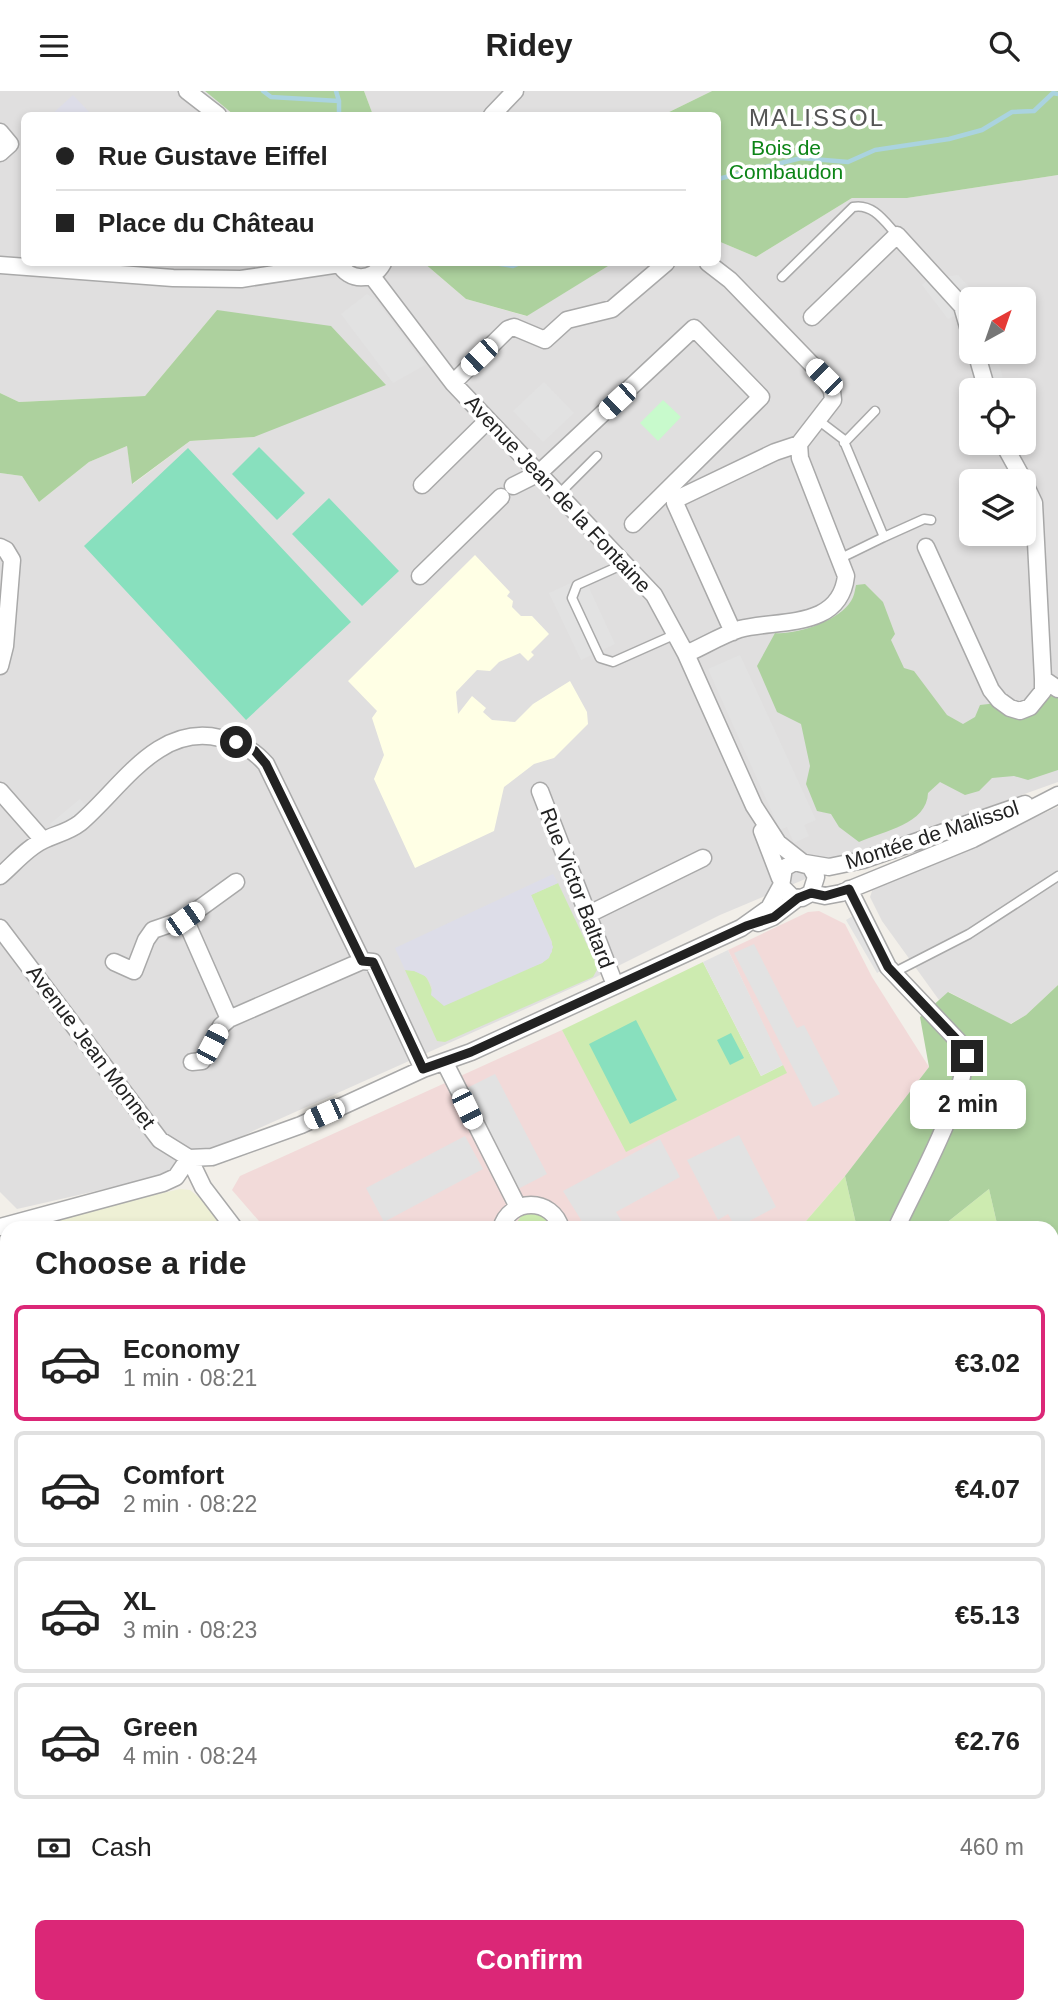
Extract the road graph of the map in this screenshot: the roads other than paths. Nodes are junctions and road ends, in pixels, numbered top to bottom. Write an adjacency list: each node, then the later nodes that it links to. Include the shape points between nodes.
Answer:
1 (187, 91): 3 (street)
2 (510, 92): 4 (street)
3 (214, 112)
4 (494, 112)
5 (0, 132): 6 (street, via 10,144)
6 (0, 153)
7 (897, 235): 19 (lane, via 874,211 853,207); 20 (street); 21 (street)
8 (0, 265): 9 (street)
9 (21, 266)
10 (38, 266): 16 (street)
11 (302, 266): 17 (street)
12 (342, 266): 18 (street, via 350,275)
13 (380, 266): 18 (street)
14 (662, 266): 22 (street, via 612,309 567,320 545,340 514,327 508,329)
15 (712, 266): 25 (street, via 824,377 833,400)
16 (113, 268): 17 (street)
17 (241, 271)
18 (371, 275): 22 (street, Avenue Jean de la Fontaine)
19 (782, 277)
20 (959, 303)
21 (812, 317)
22 (453, 383): 24 (street, Avenue Jean de la Fontaine)
23 (875, 411): 26 (lane)
24 (488, 420): 29 (street, Avenue Jean de la Fontaine); 30 (street)
25 (818, 420): 26 (lane); 27 (street)
26 (844, 443): 34 (lane)
27 (799, 444): 38 (street, via 800,458); 41 (street, via 674,503)
28 (597, 456): 31 (lane)
29 (539, 473): 31 (street, Avenue Jean de la Fontaine); 33 (street, via 694,328 761,397); 40 (street, via 507,492)
30 (422, 485)
31 (559, 493): 39 (street, Avenue Jean de la Fontaine)
32 (931, 520): 34 (lane)
33 (633, 524)
34 (884, 537): 38 (lane)
35 (1036, 542): 45 (street)
36 (0, 547): 44 (street, via 12,560)
37 (926, 547): 45 (street, via 999,700 1020,711 1030,707 1043,691)
38 (841, 558): 41 (street, via 845,587 824,613)
39 (626, 562): 42 (street, Avenue Jean de la Fontaine, via 654,595); 42 (lane, via 573,591 572,598 600,658 613,662)
40 (420, 576)
41 (733, 632): 43 (street)
42 (676, 634): 43 (street, Avenue Jean de la Fontaine)
43 (686, 654): 50 (street, Avenue Jean de la Fontaine)
44 (0, 666)
45 (1043, 679): 46 (street)
46 (1058, 689)
47 (0, 791): 51 (street)
48 (540, 791): 60 (street, Rue Victor Baltard)
49 (1058, 795): 53 (street, Montée de Malissol, via 863,860 829,867); 58 (street, Montée de Malissol, via 973,839)
50 (754, 806): 53 (street, Avenue Jean de la Fontaine, via 778,843); 57 (street, Avenue Jean de la Fontaine)
51 (43, 840): 54 (street); 64 (street, via 65,834 149,755 187,735 212,736 254,750 266,764)
52 (703, 858): 60 (street)
53 (803, 862): 57 (street, via 788,865); 59 (street, via 816,877)
54 (0, 876)
55 (1058, 876): 66 (lane, via 969,933)
56 (236, 881): 61 (street)
57 (780, 882): 59 (street, via 788,895); 62 (street, via 769,908)
58 (849, 889): 59 (street, Montée de Malissol); 66 (street)
59 (805, 896): 62 (street, via 774,917)
60 (589, 914): 67 (street, Rue Victor Baltard)
61 (185, 919): 65 (street, via 149,935 134,971); 68 (street)
62 (746, 926): 67 (street)
63 (0, 928): 72 (street, Avenue Jean Monnet, via 160,1140)
64 (362, 961): 68 (street); 71 (street, via 373,962)
65 (114, 962)
66 (893, 973): 78 (street, via 964,1047 967,1056 928,1165)
67 (615, 985): 70 (street)
68 (229, 1019): 69 (street, via 202,1061)
69 (192, 1062)
70 (445, 1063): 71 (street); 73 (street)
71 (423, 1069): 72 (street, via 300,1125 212,1157)
72 (189, 1158): 74 (street, via 176,1177 163,1183); 75 (street, via 203,1187)
73 (518, 1207): 76 (street); 77 (street, via 545,1207)
74 (22, 1221)
75 (229, 1221)
76 (506, 1221)
77 (557, 1221)
78 (900, 1221)

